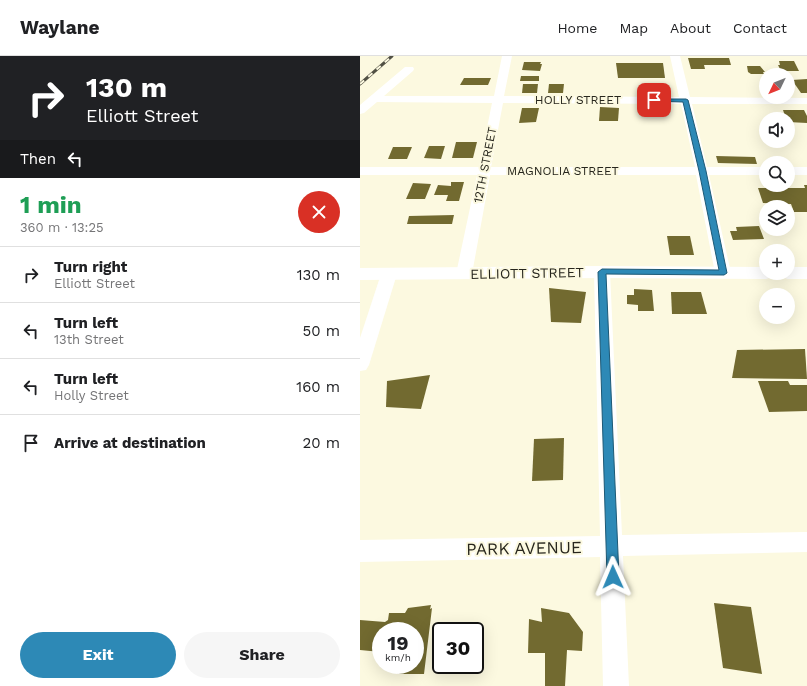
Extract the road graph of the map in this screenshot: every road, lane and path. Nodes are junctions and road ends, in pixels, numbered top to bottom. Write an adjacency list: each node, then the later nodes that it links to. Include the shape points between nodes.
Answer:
1 (507, 56): 5 (street, 12TH STREET)
2 (675, 56): 6 (street)
3 (409, 69): 4 (street)
4 (373, 99): 5 (street, HOLLY STREET); 8 (street)
5 (498, 99): 6 (street, HOLLY STREET); 10 (street, 12TH STREET)
6 (686, 100): 7 (street, HOLLY STREET); 11 (street)
7 (807, 101)
8 (360, 111)
9 (360, 171): 10 (street, MAGNOLIA STREET)
10 (484, 171): 11 (street, MAGNOLIA STREET); 22 (street, 12TH STREET)
11 (702, 171): 12 (street, MAGNOLIA STREET); 16 (street)
12 (759, 171)
13 (795, 171): 14 (street)
14 (807, 171)
15 (602, 272): 16 (main road, ELLIOTT STREET); 22 (main road, ELLIOTT STREET); 25 (street)
16 (724, 273): 17 (main road, ELLIOTT STREET)
17 (759, 273)
18 (795, 273): 19 (main road)
19 (807, 273)
20 (360, 274): 21 (main road, ELLIOTT STREET)
21 (389, 274): 22 (main road, ELLIOTT STREET); 23 (street)
22 (464, 274)
23 (360, 365)
24 (807, 542): 25 (street, PARK AVENUE)
25 (612, 546): 26 (street, PARK AVENUE); 27 (street)
26 (360, 551)
27 (616, 686)

